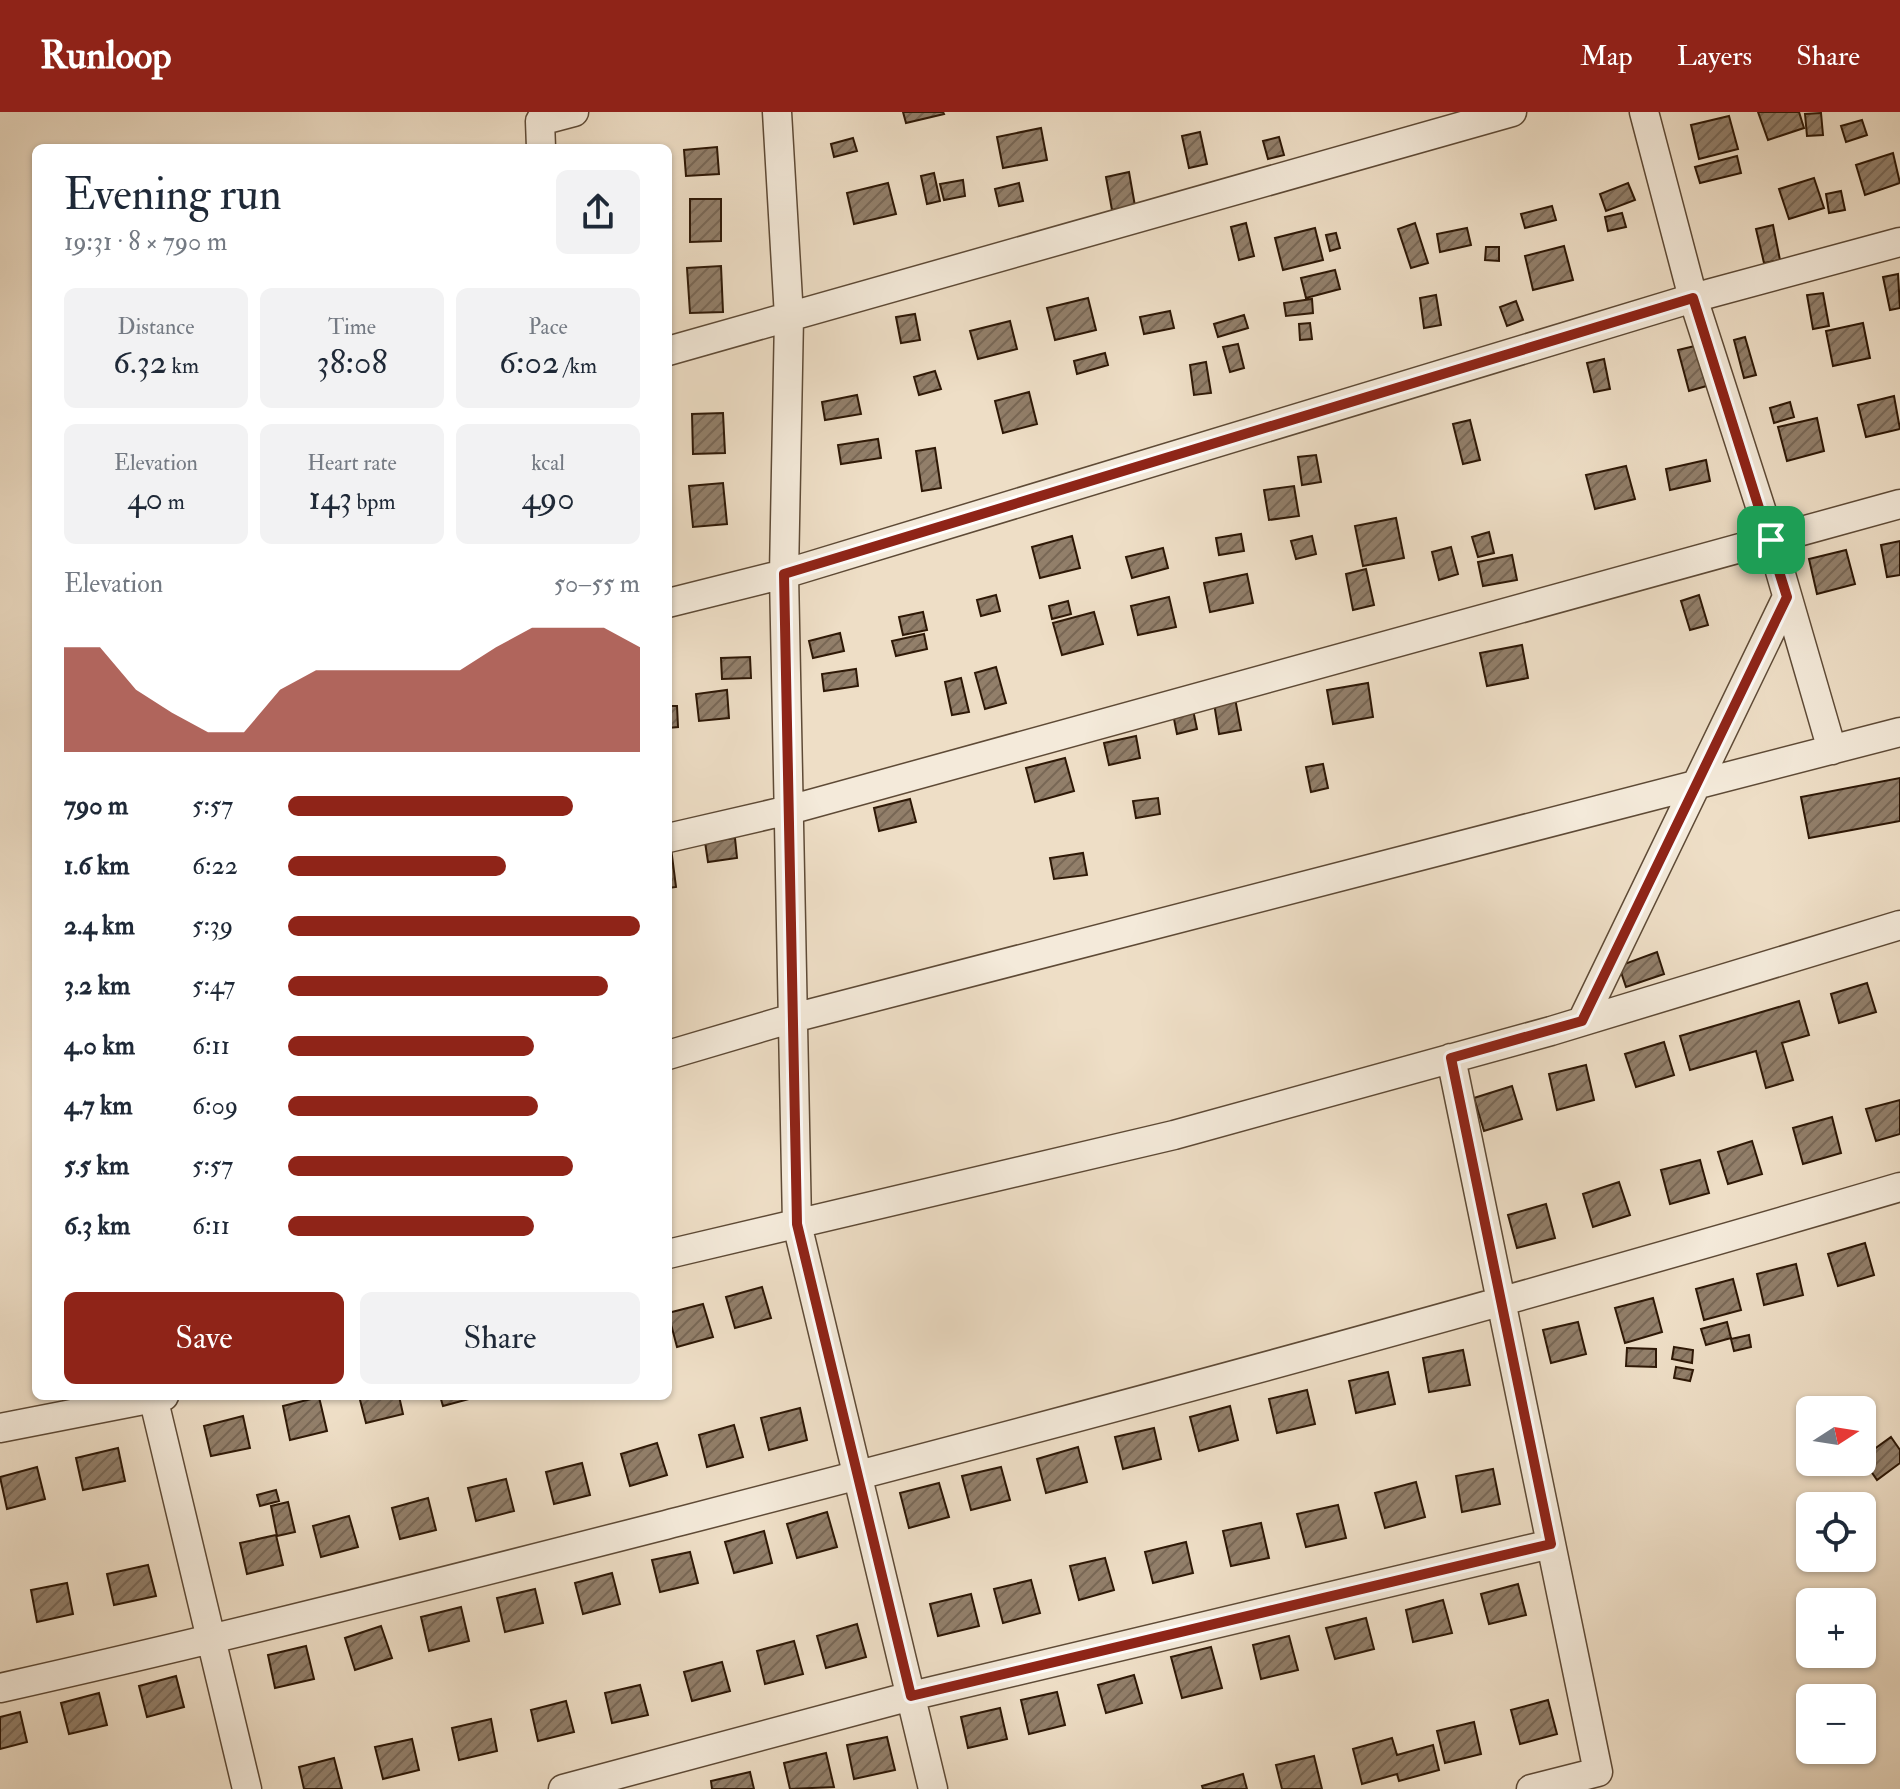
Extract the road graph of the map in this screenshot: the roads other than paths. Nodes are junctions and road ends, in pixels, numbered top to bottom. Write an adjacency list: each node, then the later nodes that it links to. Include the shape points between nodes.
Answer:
1 (574, 112): 5 (street, via 540,121)
2 (777, 112): 8 (street)
3 (1512, 112): 8 (street)
4 (1644, 112): 7 (street)
5 (541, 144)
6 (1900, 242): 7 (street)
7 (1693, 298): 11 (street); 12 (street)
8 (789, 317): 9 (street); 12 (street)
9 (672, 350)
10 (1900, 504): 11 (street)
11 (1771, 540): 13 (street); 18 (street)
12 (784, 574): 14 (street); 18 (street)
13 (1787, 597): 16 (street); 17 (street)
14 (672, 602)
15 (1900, 732): 16 (street)
16 (1832, 750): 17 (street)
17 (1698, 784): 21 (street); 22 (street)
18 (789, 810): 19 (street); 21 (street)
19 (672, 837)
20 (1900, 925): 22 (street)
21 (793, 1018): 23 (street); 26 (street)
22 (1582, 1021): 24 (street)
23 (672, 1054)
24 (1451, 1058): 26 (street, via 1174,1135); 28 (street)
25 (1900, 1187): 28 (street)
26 (797, 1224): 27 (street); 32 (street)
27 (672, 1253)
28 (1502, 1304): 32 (street); 33 (street)
29 (148, 1400): 31 (street)
30 (159, 1400): 34 (street)
31 (0, 1428)
32 (857, 1476): 34 (street); 36 (street)
33 (1551, 1544): 36 (street); 40 (street, via 1598,1772)
34 (211, 1641): 35 (street); 37 (street)
35 (0, 1688)
36 (911, 1696): 38 (street); 39 (street)
37 (247, 1789)
38 (563, 1789)
39 (933, 1789)
40 (1531, 1789)

